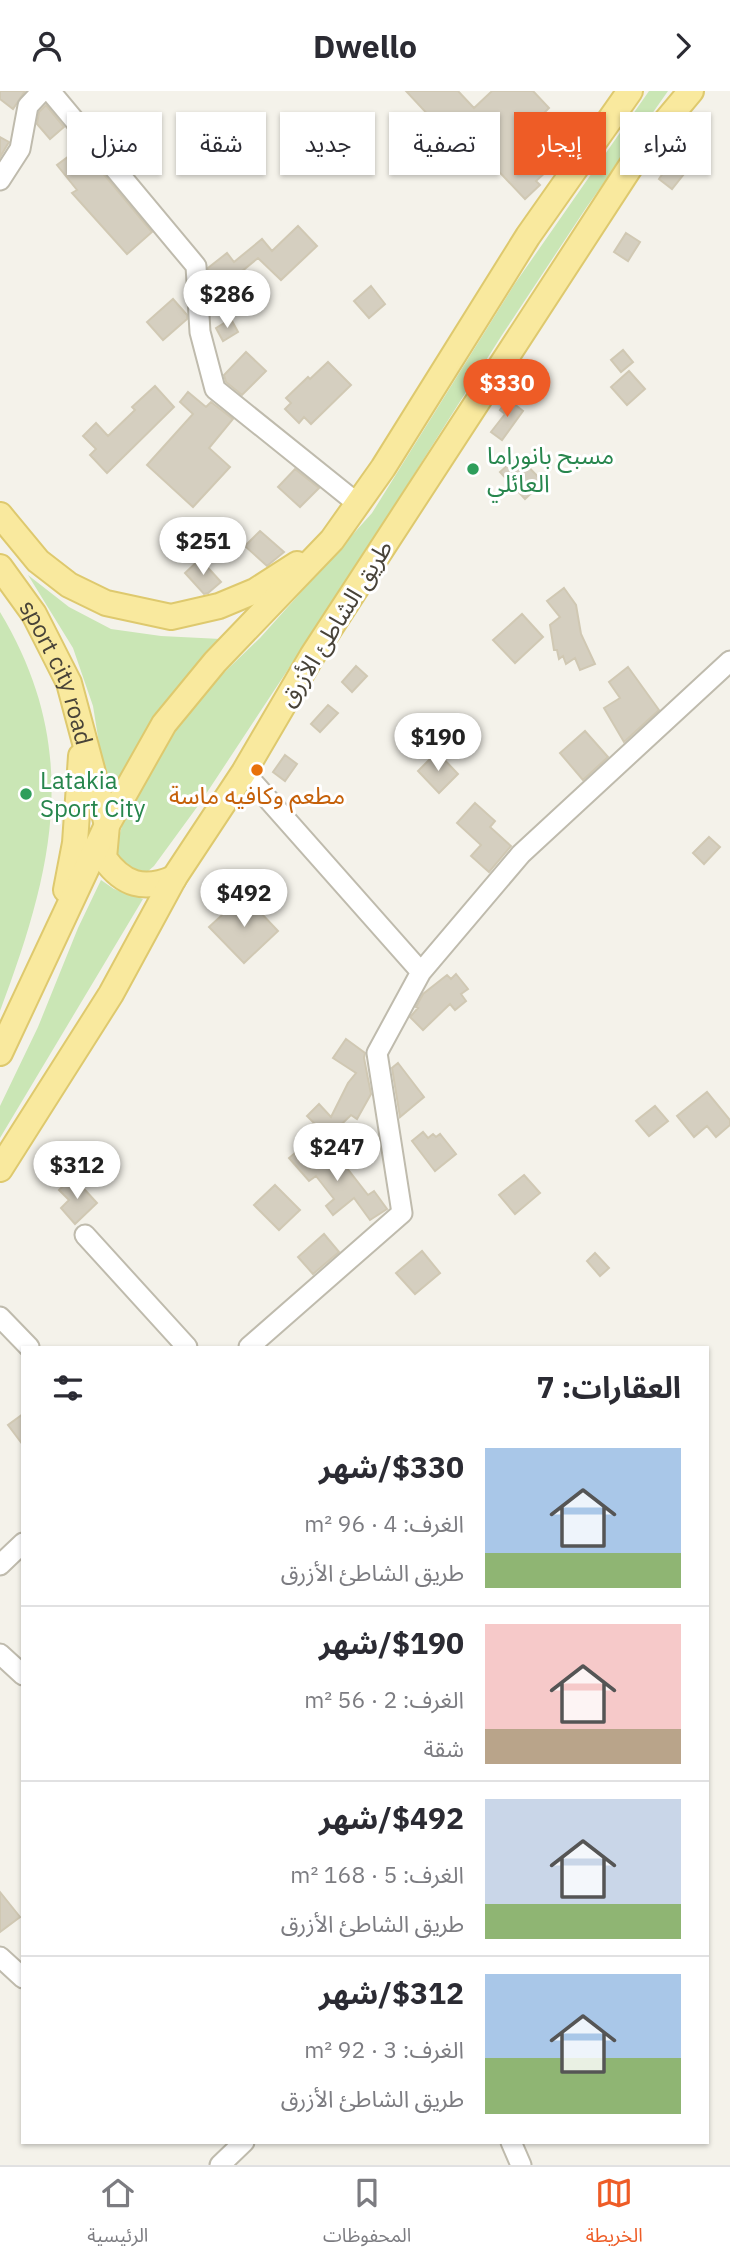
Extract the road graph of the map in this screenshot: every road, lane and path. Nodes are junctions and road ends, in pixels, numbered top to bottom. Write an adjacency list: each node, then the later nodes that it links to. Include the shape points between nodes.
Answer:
1 (630, 91): 5 (main road, طريق الشاطئ الأزرق, via 528,236)
2 (691, 91): 11 (main road, طريق الشاطئ الأزرق, via 640,152 312,656)
3 (55, 93): 4 (street, via 28,106 20,149); 5 (street, via 196,266 200,332 215,389)
4 (0, 180)
5 (358, 504): 7 (main road, طريق الشاطئ الأزرق)
6 (0, 515): 7 (main road, sport city road, via 38,561 69,585 106,603 171,617 219,606 255,591)
7 (332, 541): 12 (main road, طريق الشاطئ الأزرق, via 215,662 164,724)
8 (0, 567): 10 (main road, sport city road, via 34,614 69,684)
9 (730, 661): 15 (street, via 521,854)
10 (83, 734): 12 (main road, sport city road); 14 (main road, via 75,843)
11 (244, 772): 13 (main road, طريق الشاطئ الأزرق); 15 (street)
12 (107, 825): 13 (main road, via 104,858 115,873 141,885 156,886); 14 (main road, طريق الشاطئ الأزرق)
13 (174, 878): 17 (main road, طريق الشاطئ الأزرق, via 111,994)
14 (59, 927): 16 (main road, طريق الشاطئ الأزرق)
15 (421, 972): 22 (street, via 377,1053 402,1213)
16 (0, 1053)
17 (0, 1169)
18 (85, 1235): 21 (street)
19 (0, 1317): 20 (street)
20 (28, 1346)
21 (186, 1346)
22 (250, 1346)
23 (21, 1545): 24 (street)
24 (0, 1565)
25 (0, 1654): 26 (street)
26 (21, 1673)
27 (0, 1957): 28 (street)
28 (21, 1977)
29 (242, 2144): 31 (street)
30 (513, 2144): 32 (street)
31 (220, 2165)
32 (521, 2165)

